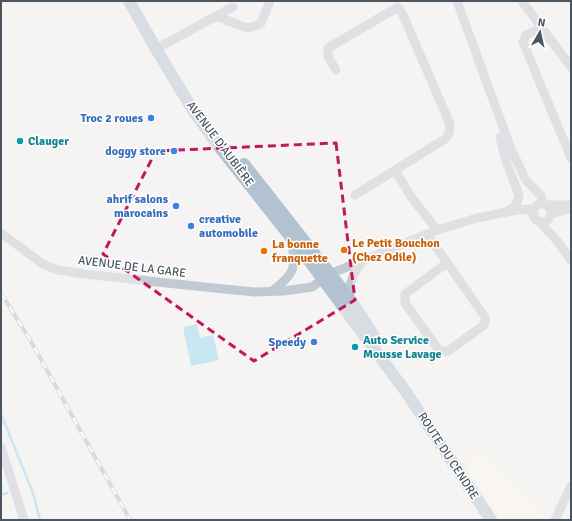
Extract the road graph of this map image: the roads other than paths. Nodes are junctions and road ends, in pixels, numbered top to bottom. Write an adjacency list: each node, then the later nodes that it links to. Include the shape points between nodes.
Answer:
1 (129, 1): 9 (main road, AVENUE D'AUBIÈRE)
2 (137, 1): 9 (main road, AVENUE D'AUBIÈRE)
3 (270, 1): 7 (street, via 261,23 252,27 247,28)
4 (457, 1): 16 (street, via 511,149 526,180)
5 (522, 1): 8 (street)
6 (233, 7): 7 (street)
7 (216, 16): 9 (street)
8 (541, 28): 10 (street); 13 (street, via 526,35 523,42)
9 (159, 48): 24 (main road, AVENUE D'AUBIÈRE, via 194,112); 28 (main road, AVENUE D'AUBIÈRE, via 200,108)
10 (571, 67)
11 (336, 70): 14 (street, via 328,57 328,48 398,7 450,124 445,139)
12 (500, 137): 19 (street, via 519,195 514,207)
13 (571, 158)
14 (395, 170): 15 (street); 21 (street)
15 (355, 195)
16 (545, 204): 17 (street); 20 (street, via 550,208); 20 (street, via 536,205)
17 (571, 205)
18 (571, 208): 20 (street)
19 (505, 213): 20 (street, via 517,210); 21 (street)
20 (541, 216): 25 (street)
21 (436, 230): 23 (street)
22 (1, 233): 29 (street, AVENUE DE LA GARE, via 43,264 58,270 204,287)
23 (426, 234): 26 (street); 27 (street)
24 (291, 238): 28 (main road, AVENUE D'AUBIÈRE); 29 (street, via 295,257 293,270 286,281)
25 (571, 260)
26 (362, 262): 28 (street, AVENUE DE LA GARE); 30 (street, via 349,286)
27 (447, 263): 27 (street, via 485,316 484,325 447,352 439,350 405,303 405,294)
28 (327, 277): 29 (street, AVENUE DE LA GARE, via 312,287); 30 (main road, ROUTE DU CENDRE); 31 (main road, ROUTE DU CENDRE)
29 (272, 291)
30 (350, 300): 31 (main road, ROUTE DU CENDRE)
31 (406, 392): 35 (main road, ROUTE DU CENDRE)
32 (1, 447): 34 (street)
33 (571, 486): 36 (street)
34 (24, 520)
35 (490, 520)
36 (555, 520)

